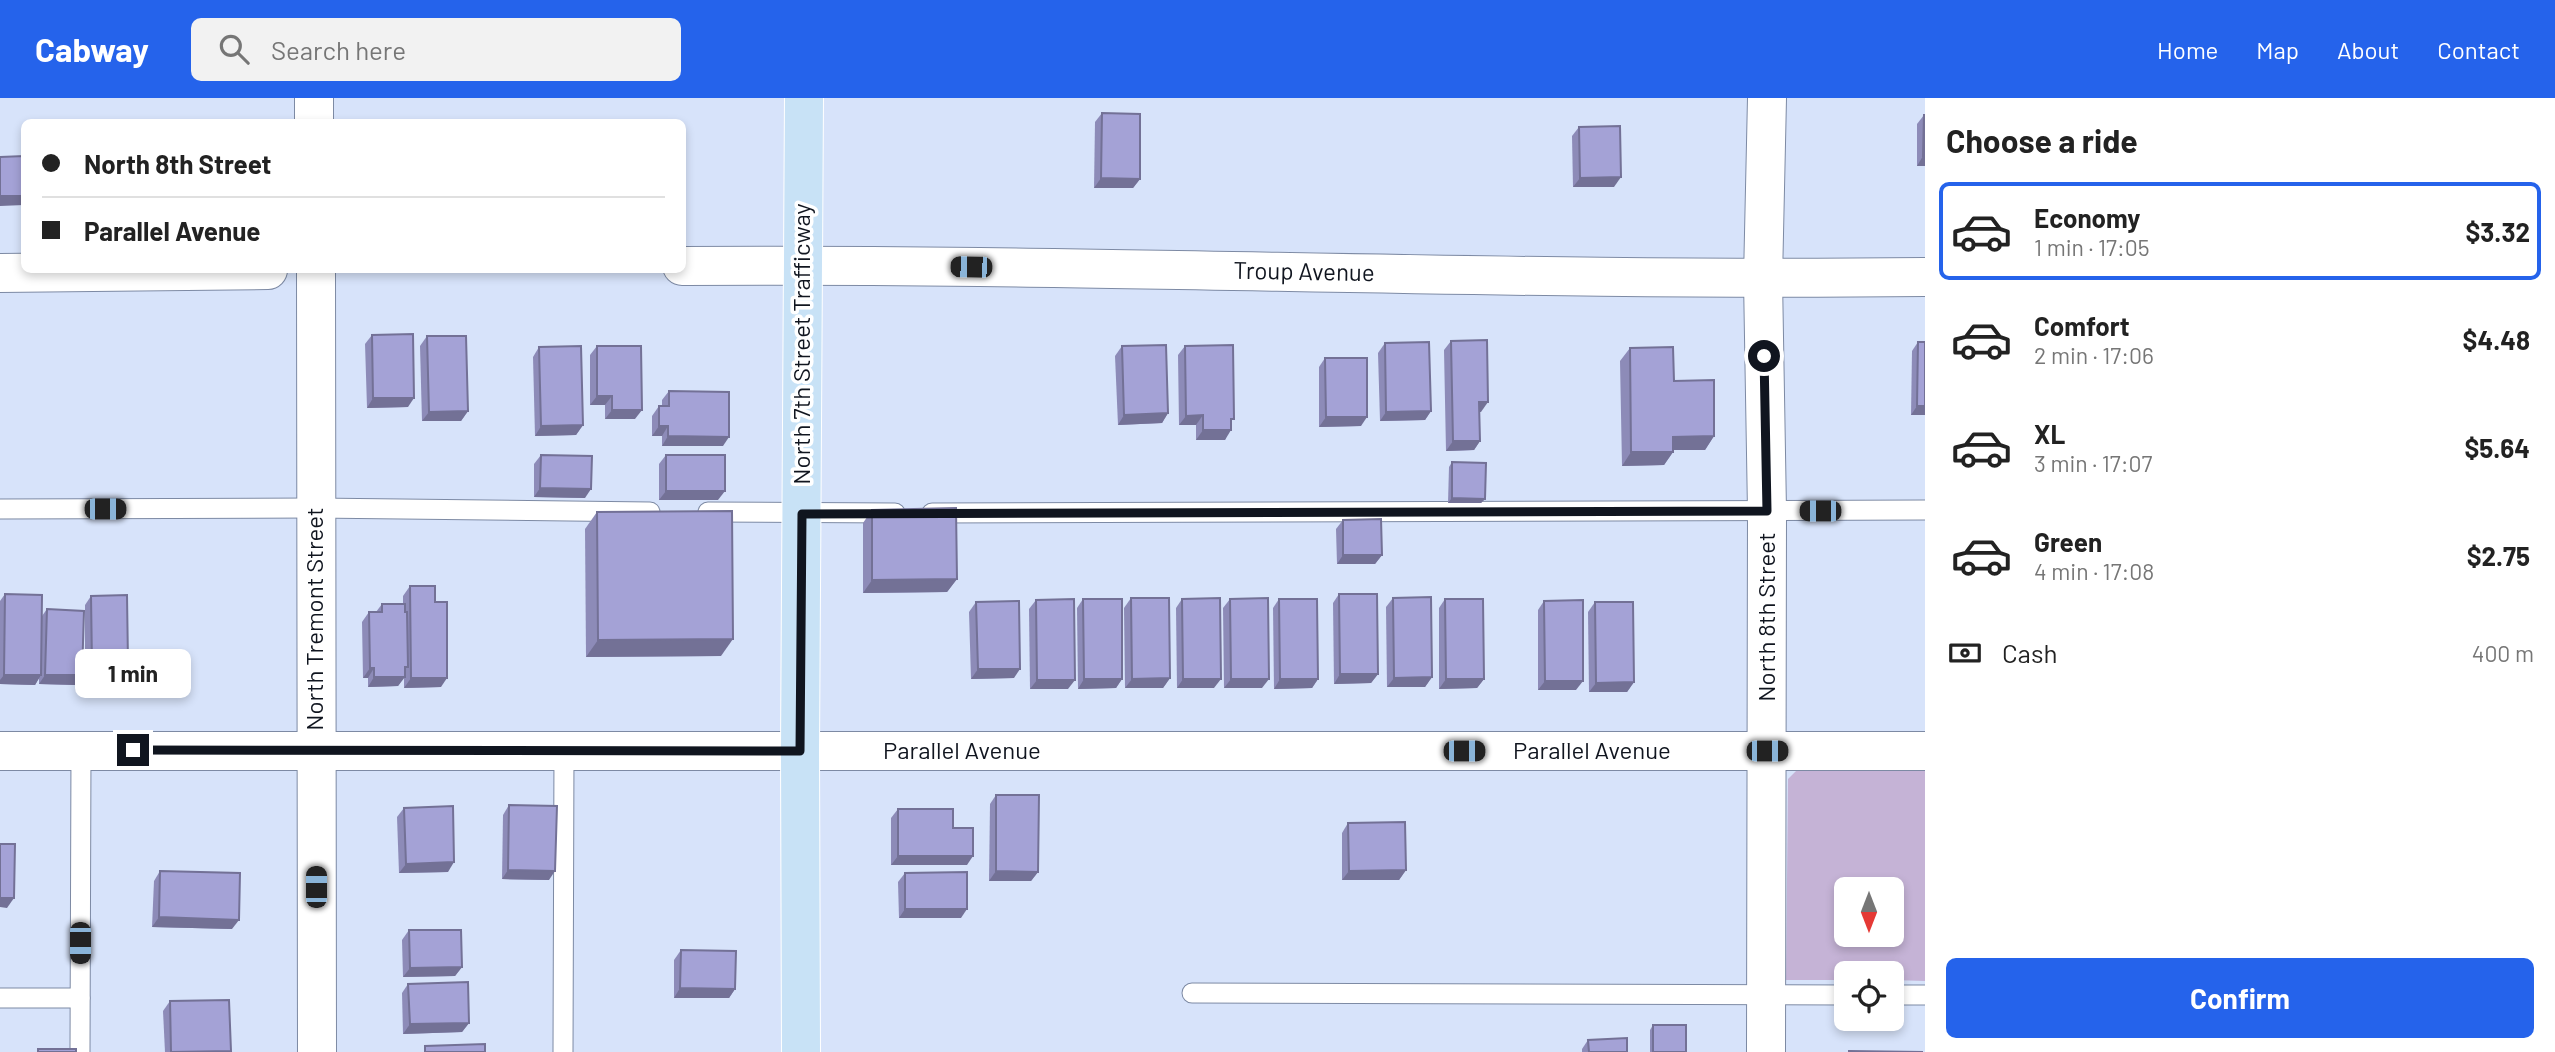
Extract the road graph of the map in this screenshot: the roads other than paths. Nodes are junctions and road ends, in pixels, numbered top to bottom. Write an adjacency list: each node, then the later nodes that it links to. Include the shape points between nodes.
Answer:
1 (314, 98): 4 (street)
2 (804, 98): 5 (main road, North 7th Street Trafficway)
3 (1767, 98): 11 (street, North 8th Street)
4 (314, 119)
5 (803, 265): 6 (street, Troup Avenue); 11 (street, Troup Avenue); 16 (main road, North 7th Street Trafficway)
6 (686, 266)
7 (0, 273): 8 (street)
8 (21, 273)
9 (316, 273): 12 (street, North Tremont Street)
10 (1925, 277): 11 (street, Troup Avenue)
11 (1763, 279): 15 (street, North 8th Street)
12 (315, 508): 13 (lane); 16 (lane); 18 (street, North Tremont Street)
13 (0, 509)
14 (1925, 510): 15 (lane)
15 (1767, 511): 16 (lane); 22 (street, North 8th Street)
16 (802, 514): 21 (main road, North 7th Street Trafficway)
17 (81, 750): 18 (street, Parallel Avenue); 19 (street, Parallel Avenue); 30 (lane)
18 (315, 750): 20 (street, Parallel Avenue); 32 (street, North Tremont Street)
19 (0, 751)
20 (564, 751): 21 (street, Parallel Avenue); 33 (lane)
21 (800, 751): 22 (street, Parallel Avenue); 34 (main road, North 7th Street Trafficway)
22 (1767, 751): 23 (street, Parallel Avenue); 28 (street, North 8th Street)
23 (1925, 751)
24 (1192, 993): 28 (lane)
25 (1834, 995): 28 (lane)
26 (1904, 995): 27 (lane)
27 (1925, 995)
28 (1765, 996): 35 (street, North 8th Street)
29 (0, 998): 30 (lane)
30 (80, 998): 31 (lane)
31 (80, 1052)
32 (317, 1052)
33 (563, 1052)
34 (801, 1052)
35 (1766, 1052)

